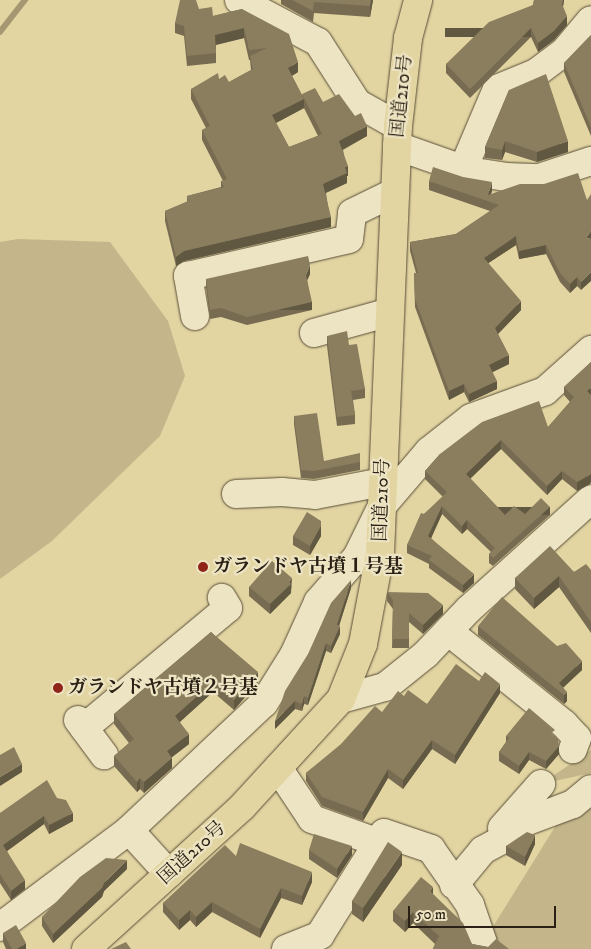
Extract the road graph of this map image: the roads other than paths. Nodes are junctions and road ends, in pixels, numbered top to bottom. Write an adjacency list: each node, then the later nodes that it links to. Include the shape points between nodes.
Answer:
1 (239, 0): 4 (street, via 318,42 357,103)
2 (418, 0): 4 (highway, 国道210号, via 408,38)
3 (591, 20): 6 (street, via 565,51 536,73 497,89)
4 (398, 136): 6 (street); 7 (highway, 国道210号)
5 (591, 161): 6 (street, via 539,178 506,177)
6 (463, 169)
7 (395, 192): 8 (highway, 国道210号); 9 (street, via 352,213 349,239 188,276)
8 (390, 312): 10 (street); 13 (highway, 国道210号)
9 (195, 316)
10 (314, 333)
11 (591, 350): 13 (street, via 545,391 471,418 429,450)
12 (236, 494): 13 (street)
13 (382, 494): 17 (highway, 国道210号, via 380,554 363,644); 23 (street, via 357,557 318,602 294,655 264,703)
14 (591, 499): 16 (street)
15 (222, 598): 19 (street, via 228,608 81,724)
16 (448, 631): 17 (street, via 426,654 385,687); 18 (street, via 564,724 577,738)
17 (341, 699): 20 (highway, 国道210号)
18 (572, 749)
19 (104, 755)
20 (278, 768): 24 (street, via 312,819); 26 (highway, 国道210号, via 242,807)
21 (541, 784): 25 (street)
22 (591, 789): 25 (street, via 572,804 524,822 511,835)
23 (129, 830): 26 (street); 28 (street)
24 (379, 844): 27 (street, via 384,833 431,849); 31 (street, via 320,935)
25 (483, 850): 27 (street)
26 (169, 874): 30 (highway, 国道210号)
27 (454, 885): 29 (street, via 470,905)
28 (0, 927)
29 (483, 943)
30 (86, 949)
31 (286, 949)

